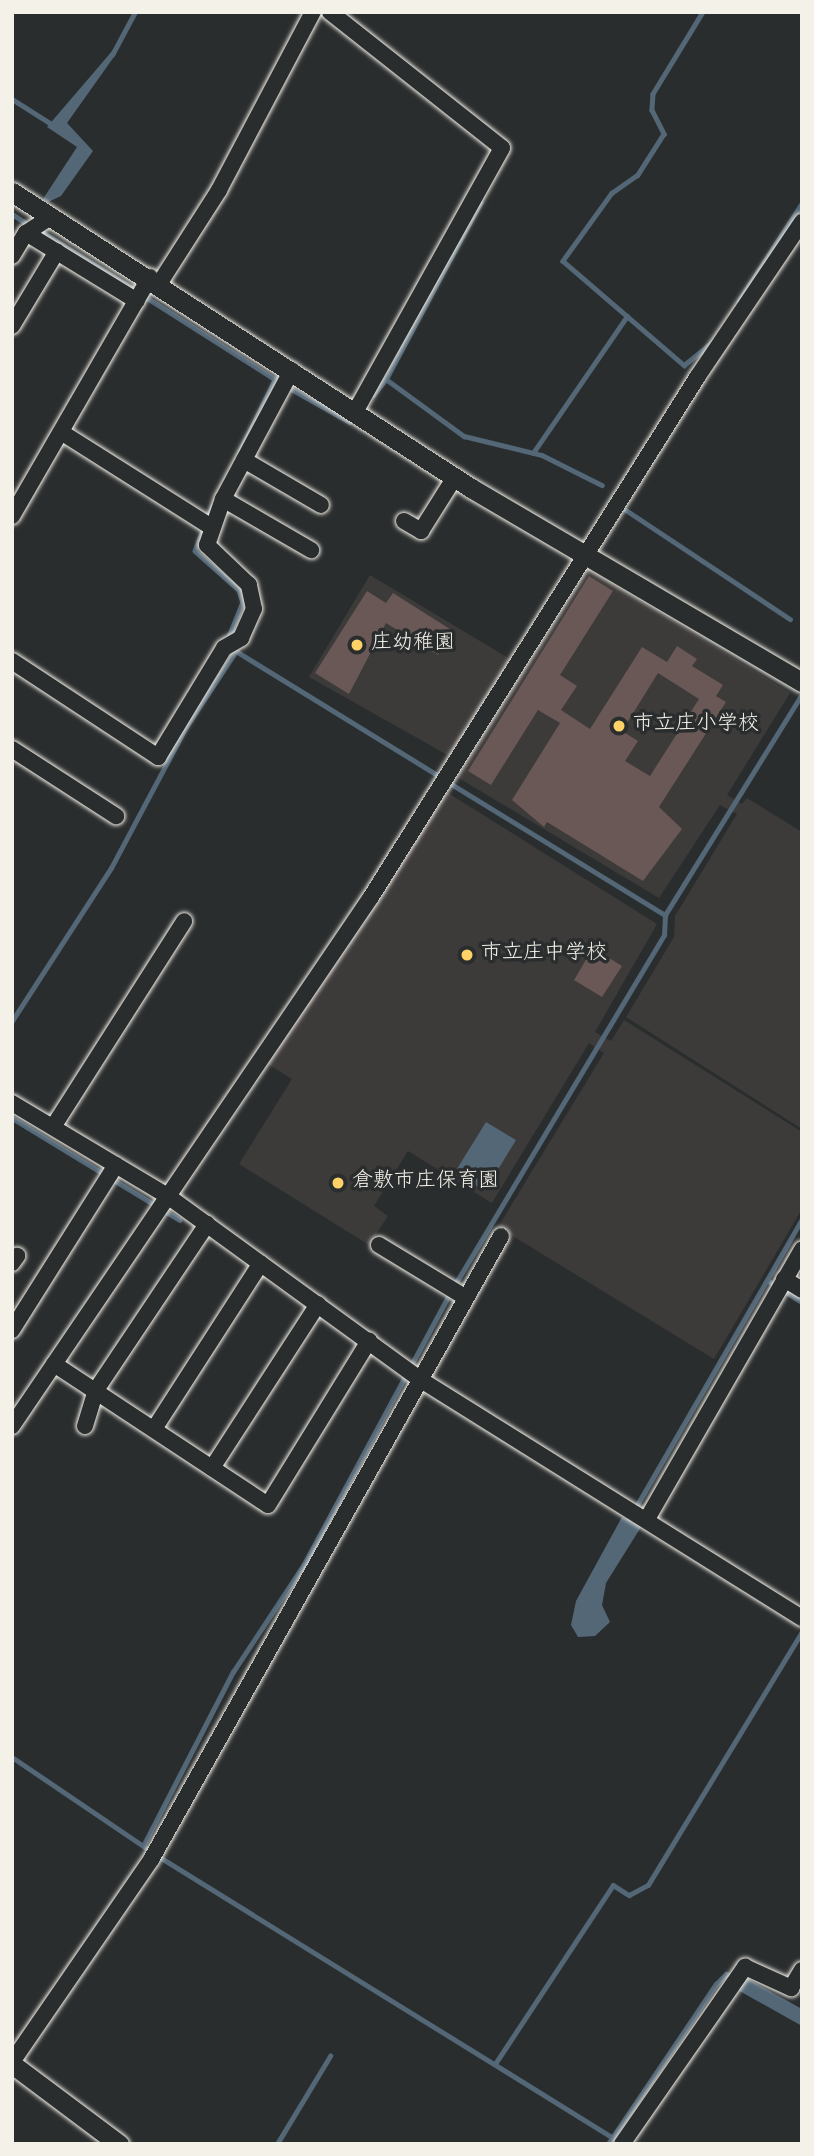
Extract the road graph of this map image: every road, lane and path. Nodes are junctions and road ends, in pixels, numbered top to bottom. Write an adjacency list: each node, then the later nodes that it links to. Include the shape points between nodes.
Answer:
1 (313, 12): 8 (street, via 219,190)
2 (330, 12): 11 (street, via 502,148)
3 (12, 192): 5 (street)
4 (802, 222): 22 (street)
5 (37, 226): 6 (street); 7 (street); 8 (street)
6 (57, 251): 8 (street); 9 (street)
7 (12, 256)
8 (146, 290): 10 (street); 12 (street)
9 (12, 326)
10 (286, 381): 11 (street); 13 (street)
11 (355, 412): 14 (street)
12 (61, 432): 15 (street); 20 (street)
13 (244, 460): 16 (street); 17 (street)
14 (455, 477): 19 (street, via 421,531); 22 (street)
15 (17, 496): 18 (street)
16 (223, 499): 20 (street); 21 (street)
17 (321, 505)
18 (12, 516)
19 (404, 521)
20 (206, 524): 23 (street, via 207,545 254,597 241,638 224,648 158,757)
21 (311, 550)
22 (587, 557): 24 (street); 31 (street)
23 (12, 661)
24 (802, 682)
25 (12, 749): 26 (street)
26 (116, 816)
27 (184, 921): 29 (street)
28 (12, 1103): 29 (street)
29 (53, 1128): 30 (street)
30 (111, 1173): 31 (street); 41 (street)
31 (164, 1205): 32 (street); 43 (street)
32 (206, 1224): 36 (street); 45 (street)
33 (501, 1236): 39 (street)
34 (379, 1245): 39 (street)
35 (802, 1249): 37 (street)
36 (261, 1264): 40 (street); 48 (street)
37 (781, 1285): 38 (street); 50 (street)
38 (802, 1290)
39 (462, 1295): 44 (street)
40 (318, 1304): 42 (street); 49 (street)
41 (12, 1330)
42 (369, 1341): 44 (street); 49 (street, via 268,1505)
43 (54, 1364): 45 (street); 46 (street)
44 (411, 1373): 50 (street); 53 (street, via 155,1853)
45 (96, 1390): 47 (street); 48 (street)
46 (12, 1426)
47 (85, 1426)
48 (154, 1429): 49 (street)
49 (212, 1468)
50 (638, 1514): 51 (street)
51 (802, 1618)
52 (802, 1970): 55 (street, via 791,1988 743,1971)
53 (12, 2063): 54 (street)
54 (119, 2144)
55 (622, 2144)

